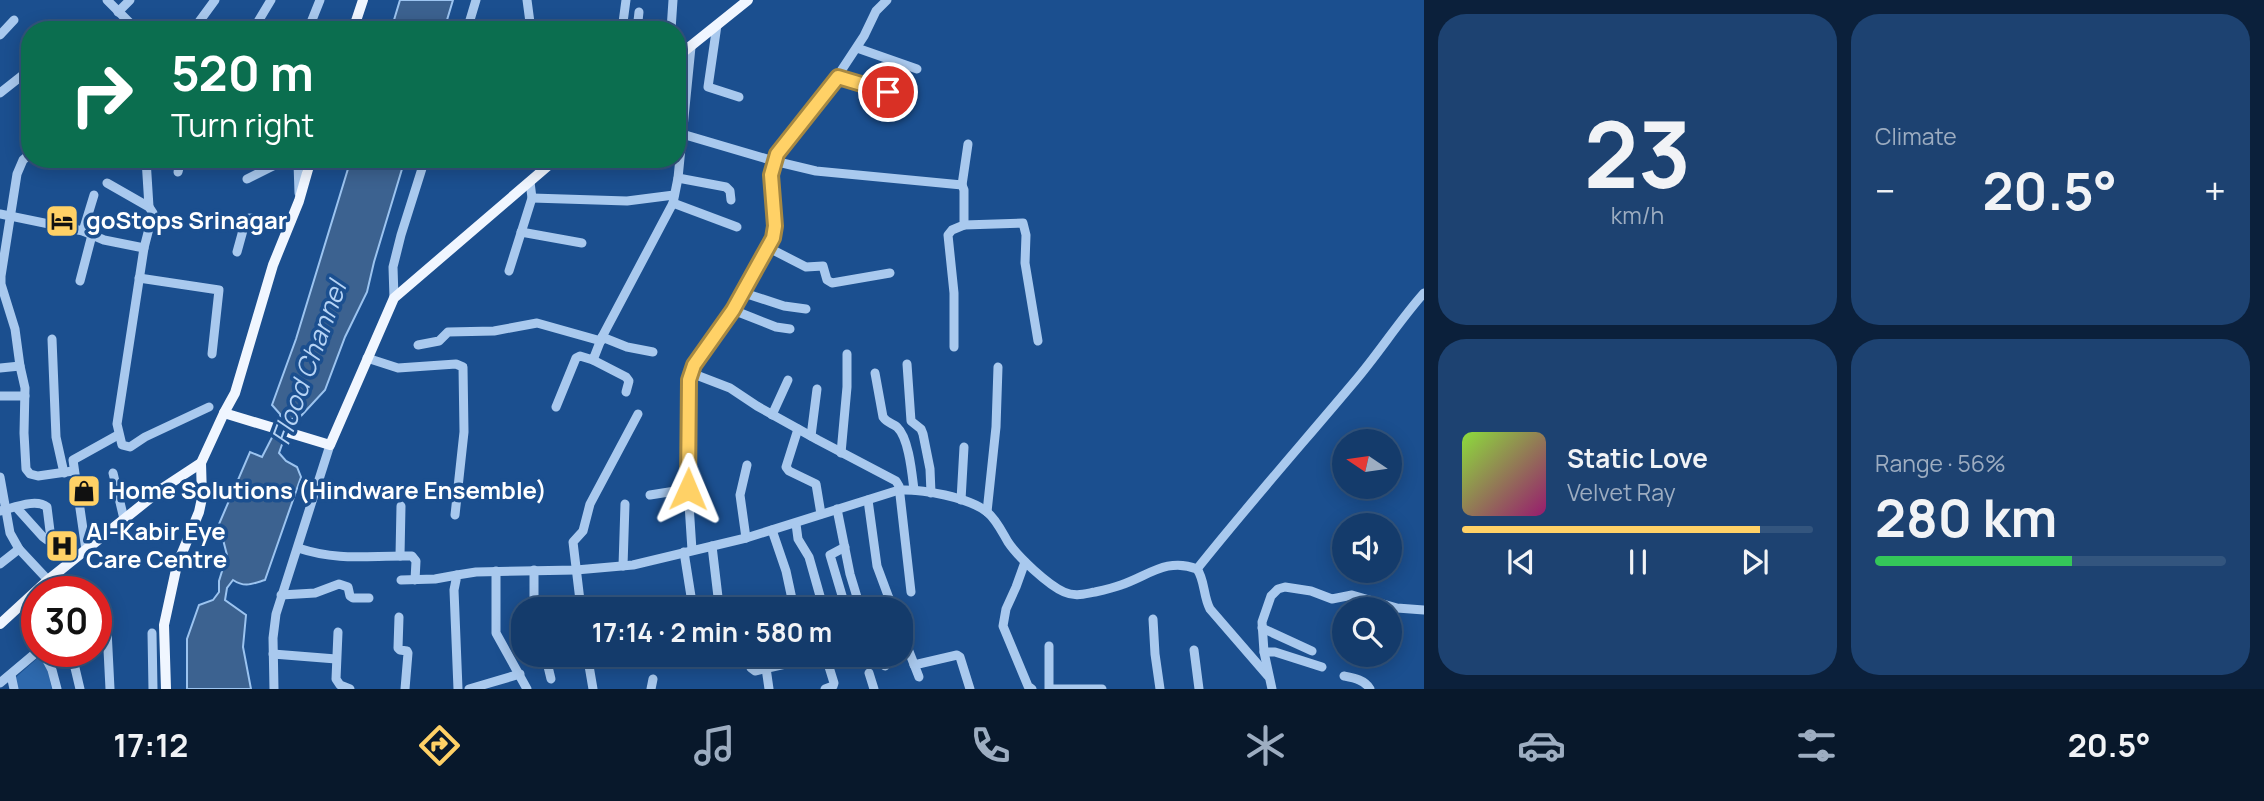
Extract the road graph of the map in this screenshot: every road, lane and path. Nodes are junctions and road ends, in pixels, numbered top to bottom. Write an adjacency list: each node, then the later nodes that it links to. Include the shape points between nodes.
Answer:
1 (107, 0): 13 (street)
2 (130, 0): 13 (street)
3 (215, 0): 17 (street)
4 (271, 0): 18 (street)
5 (320, 0): 19 (street)
6 (363, 0): 20 (main road)
7 (476, 0): 21 (street)
8 (527, 0): 22 (street)
9 (626, 0): 23 (street)
10 (673, 0): 25 (street)
11 (748, 0): 26 (main road)
12 (887, 0): 29 (street)
13 (118, 12): 16 (street)
14 (639, 12): 24 (street)
15 (14, 20): 27 (street)
16 (125, 21)
17 (200, 21)
18 (258, 21)
19 (312, 21)
20 (356, 21)
21 (470, 21)
22 (530, 21)
23 (623, 21)
24 (638, 21)
25 (672, 21)
26 (718, 25): 28 (main road); 37 (street, via 708,87)
27 (0, 35)
28 (691, 47): 30 (main road); 36 (street)
29 (857, 48): 31 (street); 33 (street)
30 (686, 50)
31 (917, 69)
32 (21, 76): 35 (street)
33 (838, 77): 34 (street); 40 (street)
34 (888, 92)
35 (0, 93)
36 (686, 95)
37 (739, 96)
38 (686, 135): 40 (street)
39 (968, 144): 55 (street)
40 (774, 161): 55 (street, via 830,173); 70 (street, via 775,231)
41 (21, 166): 62 (street)
42 (147, 168): 61 (street)
43 (179, 168): 50 (street)
44 (269, 168): 52 (street)
45 (298, 168): 60 (street)
46 (308, 168): 60 (main road)
47 (422, 168): 78 (street, via 393,267)
48 (546, 168): 53 (main road)
49 (679, 168): 51 (street)
50 (178, 172)
51 (678, 178): 58 (street); 59 (street, via 726,187)
52 (247, 179)
53 (530, 182): 57 (street); 78 (main road)
54 (107, 183): 61 (street)
55 (962, 185): 64 (street)
56 (94, 195): 67 (street)
57 (532, 198): 58 (street); 66 (street)
58 (673, 199): 65 (street); 83 (street)
59 (732, 200)
60 (299, 202): 63 (main road)
61 (149, 207): 69 (street, via 153,215)
62 (5, 215): 67 (street); 93 (street, via 1,281)
63 (291, 221): 71 (street, via 249,218); 105 (main road, via 273,265)
64 (964, 225): 84 (street, via 1023,223); 86 (street, via 948,235)
65 (737, 227)
66 (521, 232): 68 (street); 72 (street)
67 (87, 233): 69 (street); 75 (street)
68 (582, 243)
69 (144, 248): 74 (street)
70 (769, 248): 73 (street, via 806,267 822,266 832,283); 76 (street)
71 (237, 252)
72 (509, 271)
73 (890, 273)
74 (139, 278): 88 (street, via 219,290); 109 (street)
75 (80, 281)
76 (744, 293): 79 (street); 80 (street)
77 (1424, 293): 149 (street)
78 (394, 298): 90 (main road)
79 (806, 309)
80 (733, 310): 81 (street); 96 (street)
81 (790, 329)
82 (52, 339): 116 (street, via 56,437)
83 (602, 339): 85 (street, via 531,323 494,331 448,332 439,341); 87 (street); 91 (street)
84 (1038, 341)
85 (418, 345)
86 (954, 347)
87 (653, 352)
88 (212, 354)
89 (847, 354): 113 (street)
90 (367, 358): 111 (main road); 133 (street, via 398,368 463,367 464,432)
91 (593, 360): 100 (street, via 626,377); 104 (street, via 576,358)
92 (907, 364): 122 (street, via 911,421 923,434)
93 (20, 366): 95 (street); 102 (street)
94 (998, 366): 131 (street)
95 (0, 368)
96 (691, 373): 107 (street, via 730,388); 119 (street)
97 (875, 373): 121 (street, via 884,419 898,428 908,452)
98 (788, 380): 107 (street)
99 (817, 389): 110 (street)
100 (626, 392)
101 (0, 396): 102 (street)
102 (25, 397): 116 (street, via 28,472 38,476)
103 (209, 407): 109 (street, via 130,447 123,446)
104 (556, 407)
105 (229, 414): 111 (main road); 114 (main road)
106 (638, 414): 151 (street, via 590,504 581,534 573,540)
107 (772, 415): 108 (street)
108 (798, 429): 110 (street); 132 (street, via 786,467 816,484)
109 (118, 435): 116 (street, via 74,458)
110 (811, 436): 113 (street)
111 (326, 443): 141 (street)
112 (964, 447): 125 (street)
113 (841, 453): 120 (street, via 896,481)
114 (201, 463): 134 (main road); 209 (main road, via 199,512 177,565 166,612)
115 (747, 465): 138 (street, via 740,495)
116 (69, 472): 143 (street)
117 (113, 473): 134 (street)
118 (0, 477): 130 (street)
119 (688, 489): 123 (street); 144 (street)
120 (899, 490): 121 (street); 124 (street); 158 (street)
121 (914, 490): 122 (street)
122 (931, 493): 125 (street)
123 (650, 495)
124 (869, 500): 129 (street); 168 (street, via 877,566)
125 (961, 500): 131 (street)
126 (625, 504): 148 (street)
127 (401, 506): 145 (street)
128 (16, 507): 128 (street, via 46,539 51,539 45,504); 130 (street)
129 (837, 509): 132 (street); 140 (street)
130 (2, 510): 137 (street)
131 (987, 512): 147 (street)
132 (821, 514): 135 (street)
133 (455, 515)
134 (124, 519): 143 (main road)
135 (796, 524): 136 (street); 165 (street)
136 (772, 530): 138 (street); 164 (street)
137 (5, 534): 142 (street)
138 (746, 538): 139 (street)
139 (712, 546): 144 (street); 163 (street)
140 (845, 547): 166 (street, via 830,555); 167 (street)
141 (298, 548): 145 (street, via 340,557); 159 (street)
142 (19, 549): 146 (street); 154 (street)
143 (86, 550): 155 (main road)
144 (688, 551): 148 (street); 162 (street)
145 (400, 556): 157 (street, via 415,558)
146 (1, 562)
147 (1025, 562): 149 (street, via 1055,587 1074,595 1122,585 1168,565); 221 (street, via 1003,626)
148 (623, 566): 151 (street)
149 (1197, 569): 199 (street, via 1209,609)
150 (534, 570): 151 (street); 152 (street); 160 (street)
151 (576, 570): 161 (street)
152 (496, 571): 153 (street); 197 (street, via 496,633)
153 (457, 575): 157 (street); 213 (street)
154 (44, 576)
155 (53, 576)
156 (401, 580): 157 (street)
157 (415, 580)
158 (911, 592)
159 (281, 595): 169 (street, via 315,593 340,584 348,587 353,598); 182 (street)
160 (534, 597)
161 (579, 597)
162 (692, 597)
163 (718, 597)
164 (792, 597)
165 (820, 597)
166 (842, 597)
167 (858, 597)
168 (888, 597)
169 (369, 598)
170 (21, 609): 174 (main road)
171 (1424, 610): 175 (street, via 1397,608 1352,595 1329,599 1281,587 1271,596)
172 (399, 617): 212 (street, via 398,648 408,653)
173 (1153, 619): 224 (street)
174 (0, 624)
175 (1262, 628): 180 (street); 181 (street)
176 (338, 632): 183 (street)
177 (152, 633): 208 (street)
178 (1049, 646): 222 (street)
179 (1194, 650): 225 (street)
180 (1312, 651)
181 (1264, 652): 194 (street); 199 (street)
182 (273, 654): 183 (street); 210 (street)
183 (336, 659): 211 (street, via 337,681)
184 (914, 665): 201 (street); 220 (street, via 957,655)
185 (21, 667): 198 (street)
186 (50, 667): 205 (street)
187 (75, 667): 206 (street)
188 (109, 667): 207 (street)
189 (548, 667): 202 (street)
190 (589, 667): 216 (street)
191 (751, 667): 195 (street)
192 (771, 667): 195 (street)
193 (829, 667): 218 (street, via 834,683)
194 (1322, 667)
195 (766, 668): 217 (street)
196 (869, 673): 219 (street)
197 (520, 674): 214 (street); 215 (street)
198 (11, 675): 203 (street); 204 (street)
199 (1268, 676): 226 (street)
200 (1344, 676): 227 (street, via 1360,680)
201 (919, 677)
202 (551, 679)
203 (0, 683)
204 (15, 689)
205 (57, 689)
206 (80, 689)
207 (110, 689)
208 (153, 689)
209 (166, 689)
210 (274, 689)
211 (349, 689)
212 (405, 689)
213 (458, 689)
214 (469, 689)
215 (527, 689)
216 (593, 689)
217 (769, 689)
218 (825, 689)
219 (874, 689)
220 (970, 689)
221 (1032, 689)
222 (1051, 689): 223 (street)
223 (1101, 689)
224 (1160, 689)
225 (1199, 689)
226 (1272, 689)
227 (1370, 689)

